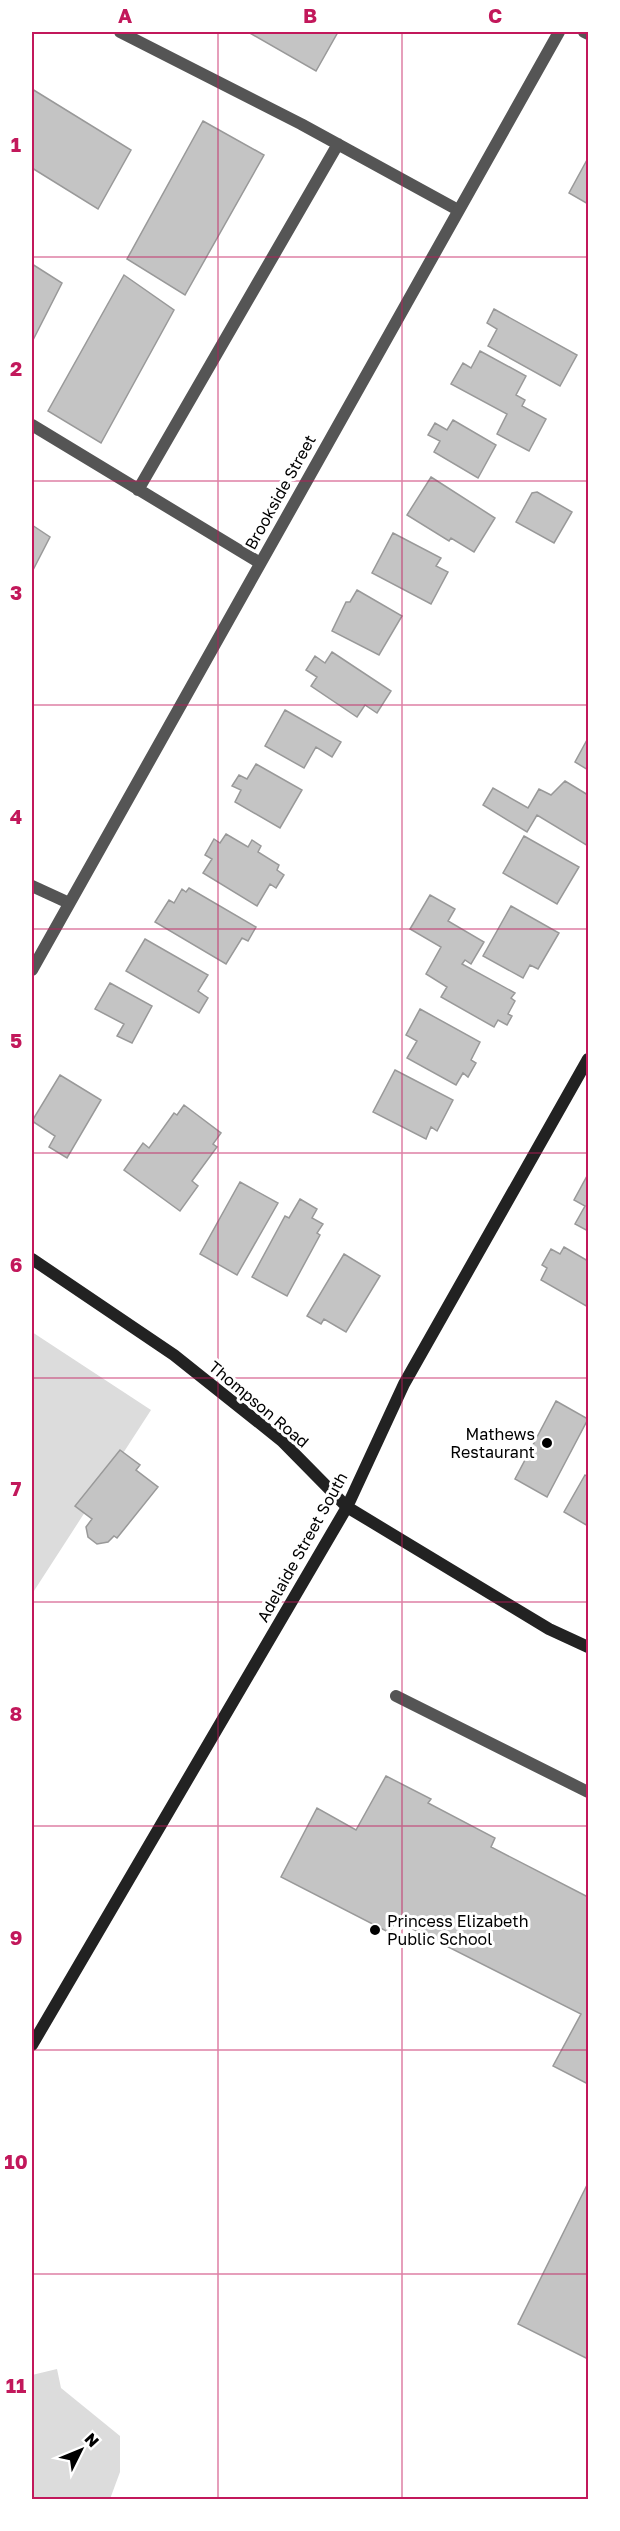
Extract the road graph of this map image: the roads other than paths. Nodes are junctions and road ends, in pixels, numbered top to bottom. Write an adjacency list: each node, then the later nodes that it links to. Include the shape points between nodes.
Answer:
1 (120, 32): 5 (street)
2 (559, 32): 6 (street, Brookside Street)
3 (584, 32): 4 (street)
4 (588, 34)
5 (338, 144): 6 (street); 8 (street)
6 (458, 210): 9 (street, Brookside Street)
7 (32, 424): 8 (street)
8 (138, 490): 9 (street)
9 (260, 563): 11 (street, Brookside Street)
10 (32, 886): 11 (street)
11 (69, 903): 12 (street, Brookside Street)
12 (32, 970)
13 (588, 1059): 15 (main road, Adelaide Street South, via 404,1384)
14 (32, 1259): 15 (main road, Thompson Road, via 174,1355 282,1441)
15 (347, 1507): 16 (main road, Thompson Road, via 549,1629); 19 (main road, Adelaide Street South)
16 (588, 1647)
17 (396, 1696): 18 (street)
18 (588, 1792)
19 (32, 2045)

